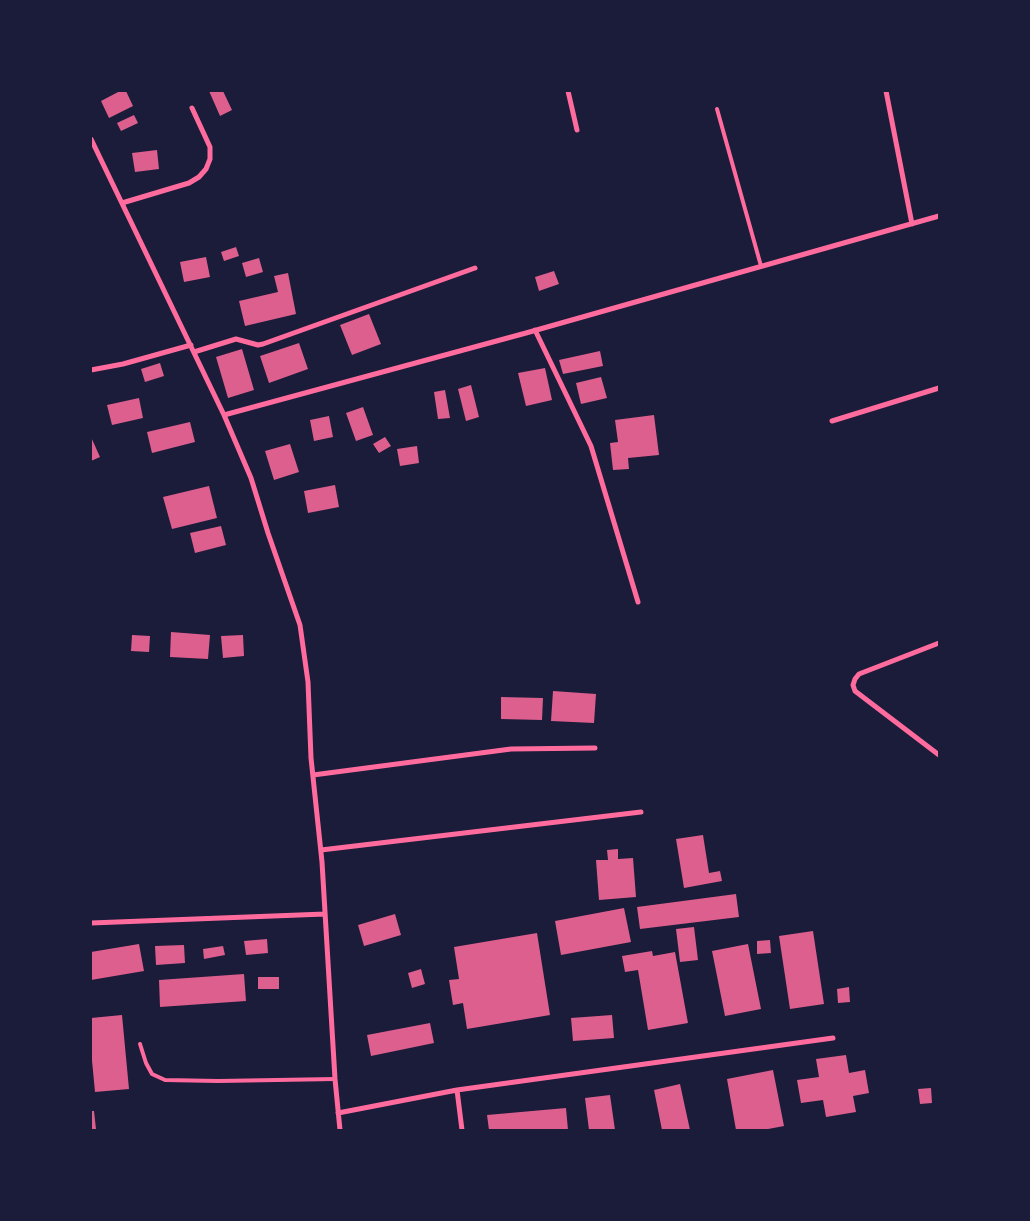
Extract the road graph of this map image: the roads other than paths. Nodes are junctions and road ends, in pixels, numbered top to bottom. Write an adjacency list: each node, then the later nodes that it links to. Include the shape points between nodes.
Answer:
1 (568, 91): 5 (street)
2 (886, 91): 9 (street)
3 (192, 108): 7 (street, via 210,147 206,169 189,183)
4 (717, 109): 10 (lane)
5 (577, 130)
6 (91, 138): 7 (street)
7 (122, 203): 13 (street)
8 (938, 218): 9 (street)
9 (912, 224): 10 (street)
10 (761, 266): 12 (street)
11 (475, 268): 14 (street, via 263,344 236,340)
12 (535, 330): 17 (street); 19 (street, via 591,446)
13 (190, 345): 14 (street); 15 (street)
14 (194, 352): 17 (street)
15 (91, 370)
16 (939, 388): 18 (street)
17 (224, 415): 23 (street, via 250,478 300,624 308,682)
18 (832, 420)
19 (638, 602)
20 (939, 643): 22 (street, via 859,674 854,686 855,691)
21 (595, 748): 23 (street, via 512,749)
22 (939, 754)
23 (313, 775): 25 (street)
24 (641, 812): 25 (street)
25 (321, 850): 26 (street)
26 (325, 914): 27 (street); 30 (street)
27 (91, 923)
28 (833, 1038): 31 (street)
29 (140, 1044): 30 (lane, via 152,1074 165,1080)
30 (335, 1079): 32 (street)
31 (456, 1090): 32 (street); 34 (street)
32 (338, 1113): 33 (street)
33 (340, 1130)
34 (462, 1130)

